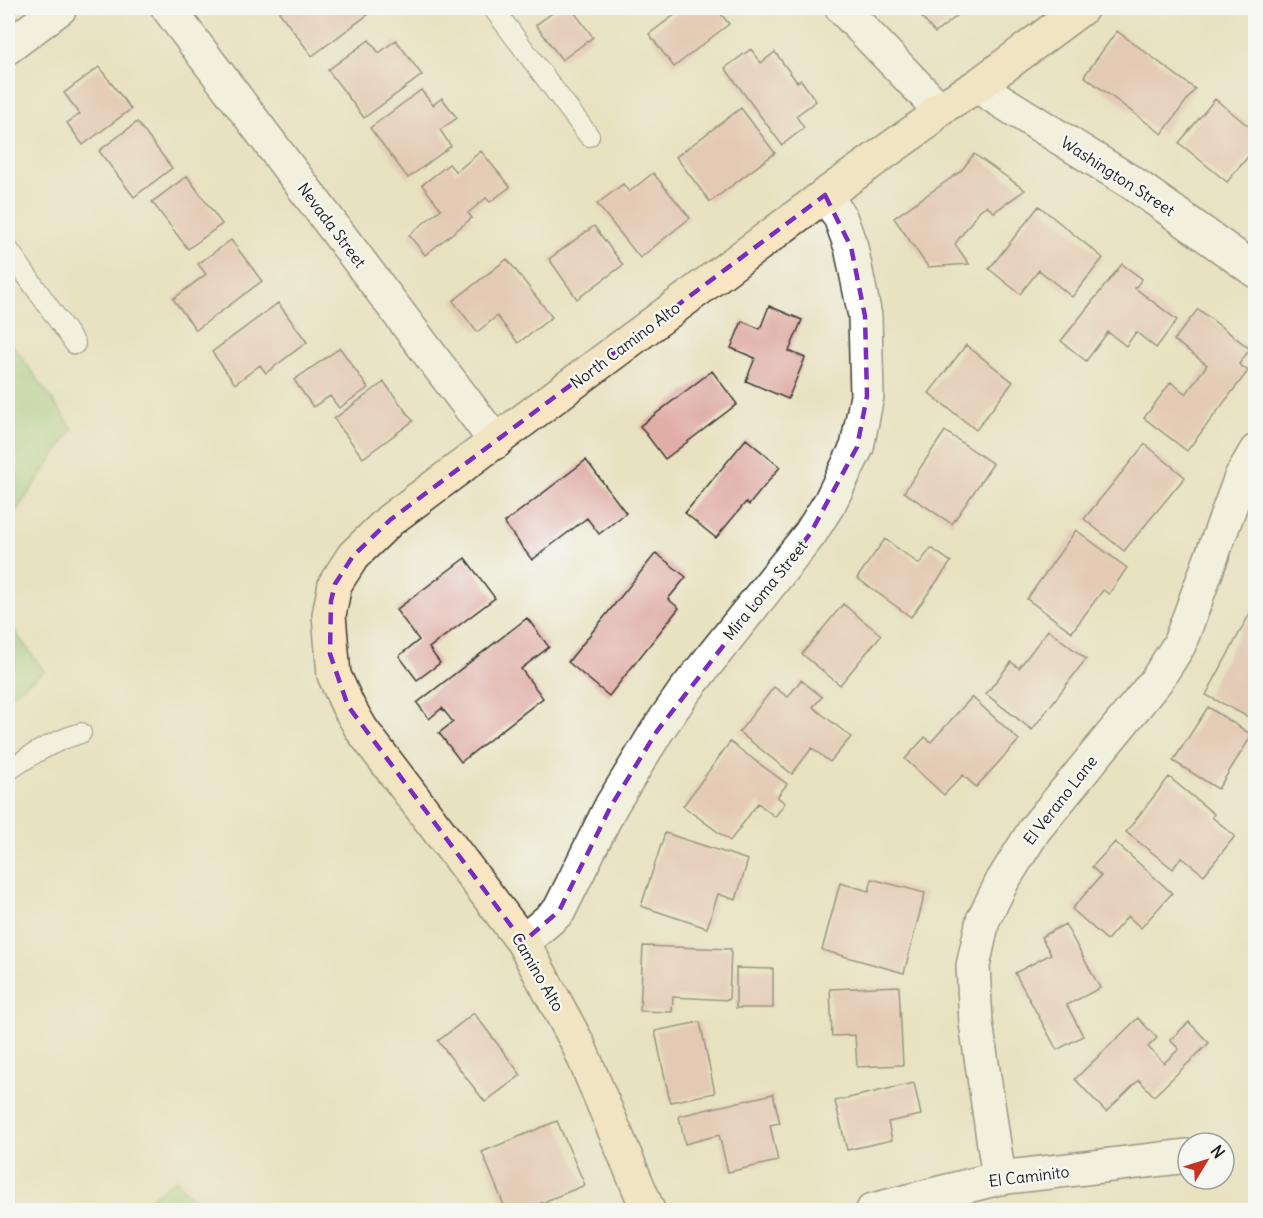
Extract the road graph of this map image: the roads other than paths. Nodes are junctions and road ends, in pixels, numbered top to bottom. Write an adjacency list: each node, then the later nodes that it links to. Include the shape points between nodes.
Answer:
1 (60, 8): 6 (street)
2 (168, 8): 14 (street, Nevada Street)
3 (493, 8): 9 (lane)
4 (842, 8): 8 (street)
5 (1082, 8): 7 (street, North Camino Alto)
6 (8, 47)
7 (977, 86): 8 (street, North Camino Alto); 12 (street, Washington Street, via 1134,184)
8 (939, 109): 10 (street, North Camino Alto, via 926,123)
9 (589, 136)
10 (825, 195): 14 (street, North Camino Alto); 19 (street, Mira Loma Street, via 840,217 851,247 865,316 867,396 856,447 810,534 657,730 611,806 563,905)
11 (8, 249): 13 (lane)
12 (1256, 271)
13 (75, 344)
14 (496, 442): 17 (street, North Camino Alto, via 390,520 353,556 335,584 329,615 334,675 348,706)
15 (1256, 451): 21 (street, El Verano Lane, via 1242,477 1179,645 1156,681 1035,829 983,920 972,966)
16 (81, 733): 18 (lane, via 34,752)
17 (383, 760): 19 (street, Camino Alto)
18 (8, 771)
19 (523, 942): 22 (street, Camino Alto, via 587,1064)
20 (1176, 1157): 21 (street, El Caminito)
21 (999, 1178): 23 (street, El Caminito)
22 (648, 1210)
23 (873, 1210)

